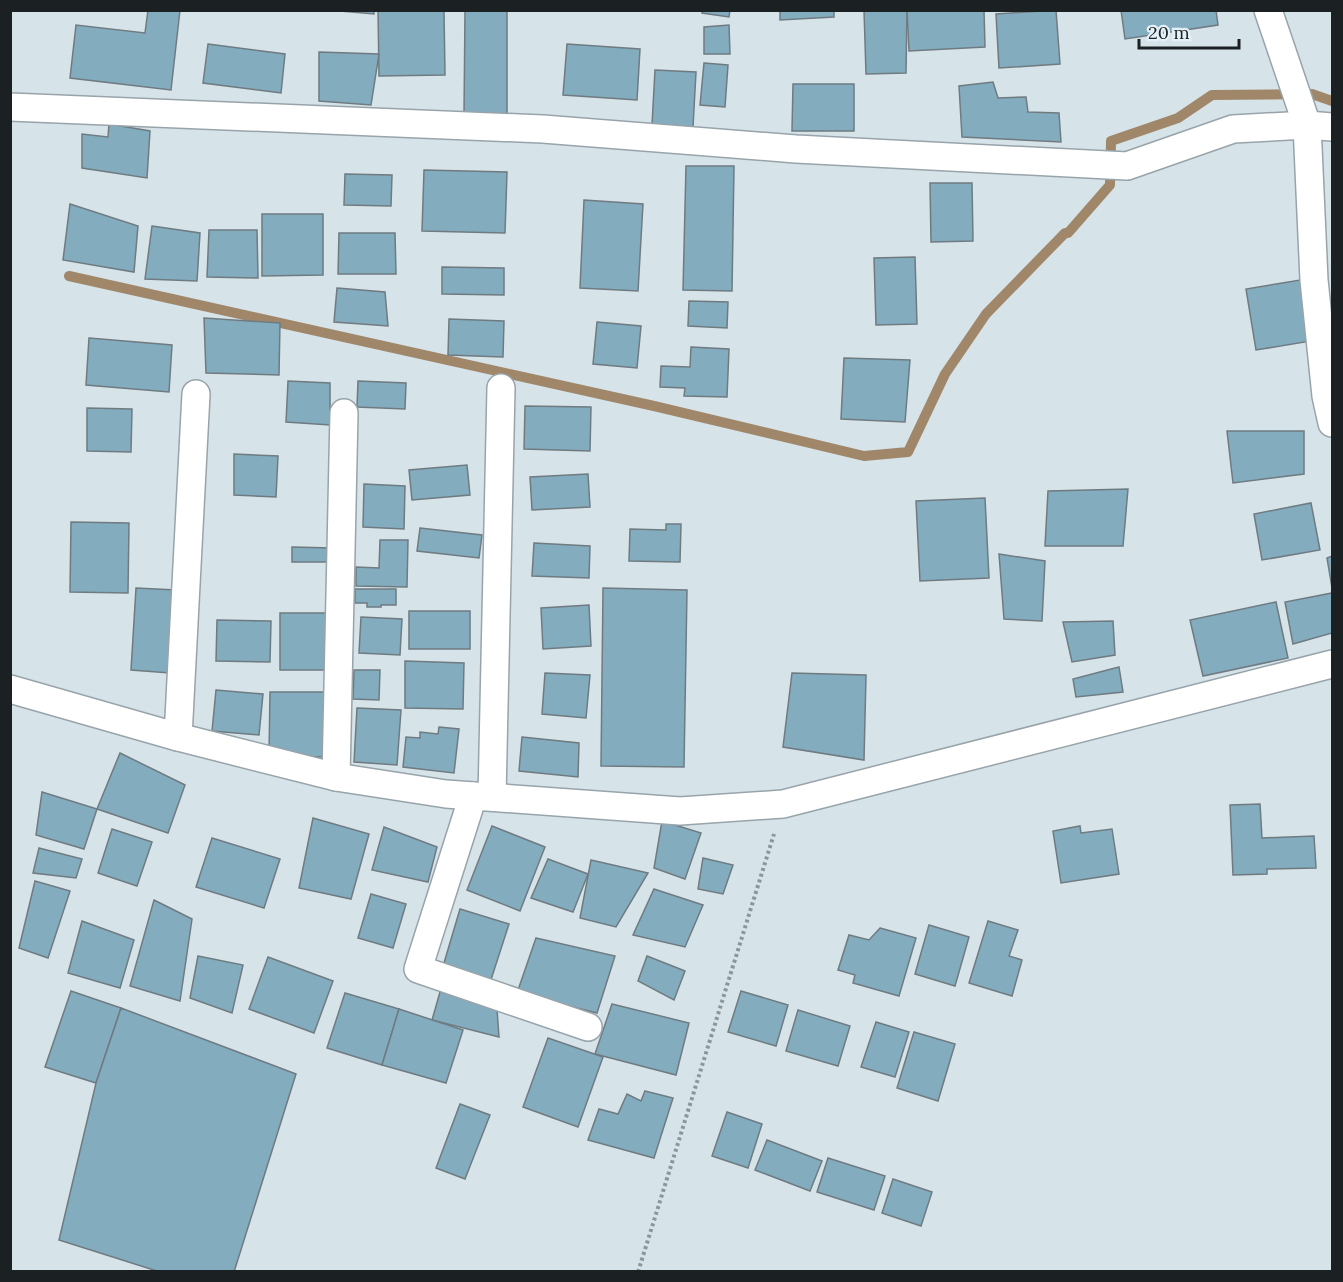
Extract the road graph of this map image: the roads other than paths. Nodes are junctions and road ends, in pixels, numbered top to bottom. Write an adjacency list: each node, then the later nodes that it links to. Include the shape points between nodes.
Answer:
1 (1268, 10): 3 (street)
2 (10, 107): 3 (street, via 543,129 796,149 1127,166 1233,129)
3 (1320, 126): 7 (street, via 1314,280)
4 (501, 388): 12 (street)
5 (196, 394): 10 (street)
6 (344, 413): 11 (street)
7 (1332, 423)
8 (1332, 664): 12 (street, via 783,804 680,811)
9 (10, 690): 10 (street)
10 (178, 737): 11 (street)
11 (336, 777): 12 (street)
12 (482, 797): 13 (street, via 418,969)
13 (588, 1027)

